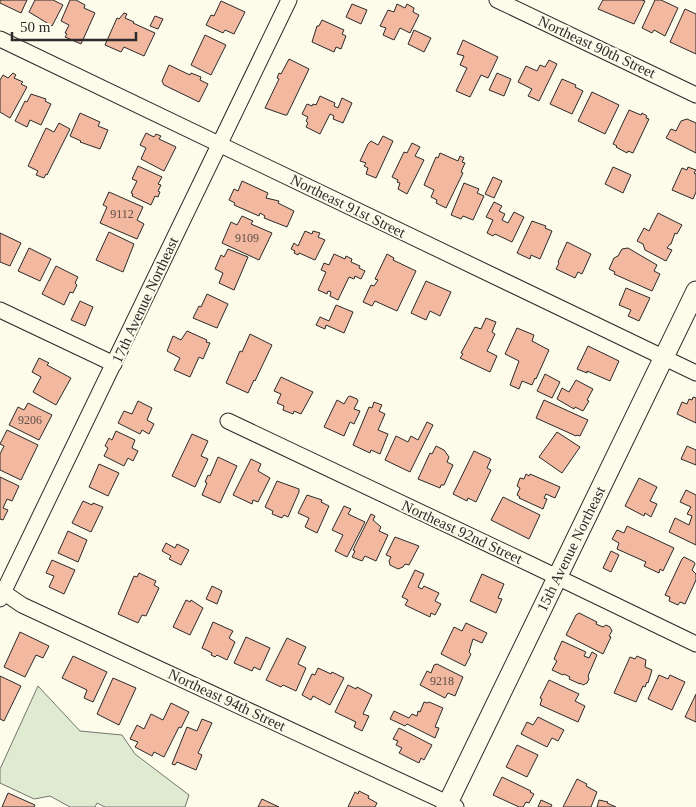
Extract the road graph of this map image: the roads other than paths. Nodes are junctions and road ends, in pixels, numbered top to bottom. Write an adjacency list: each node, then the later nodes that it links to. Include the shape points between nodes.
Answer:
1 (289, 0): 5 (street, 17th Avenue Northeast)
2 (497, 0): 4 (street, Northeast 90th Street)
3 (0, 39): 5 (street, Northeast 91st Street)
4 (696, 94)
5 (219, 143): 8 (street, Northeast 91st Street); 9 (street, 17th Avenue Northeast)
6 (696, 290): 8 (street, 15th Avenue Northeast)
7 (0, 310): 9 (street)
8 (664, 358): 10 (street, Northeast 91st Street); 12 (street, 15th Avenue Northeast)
9 (114, 364): 13 (street, 17th Avenue Northeast)
10 (696, 373)
11 (228, 421): 12 (street, Northeast 92nd Street)
12 (558, 577): 14 (street, Northeast 92nd Street); 15 (street, 15th Avenue Northeast)
13 (1, 594): 15 (street, Northeast 94th Street)
14 (696, 644)
15 (450, 806)

